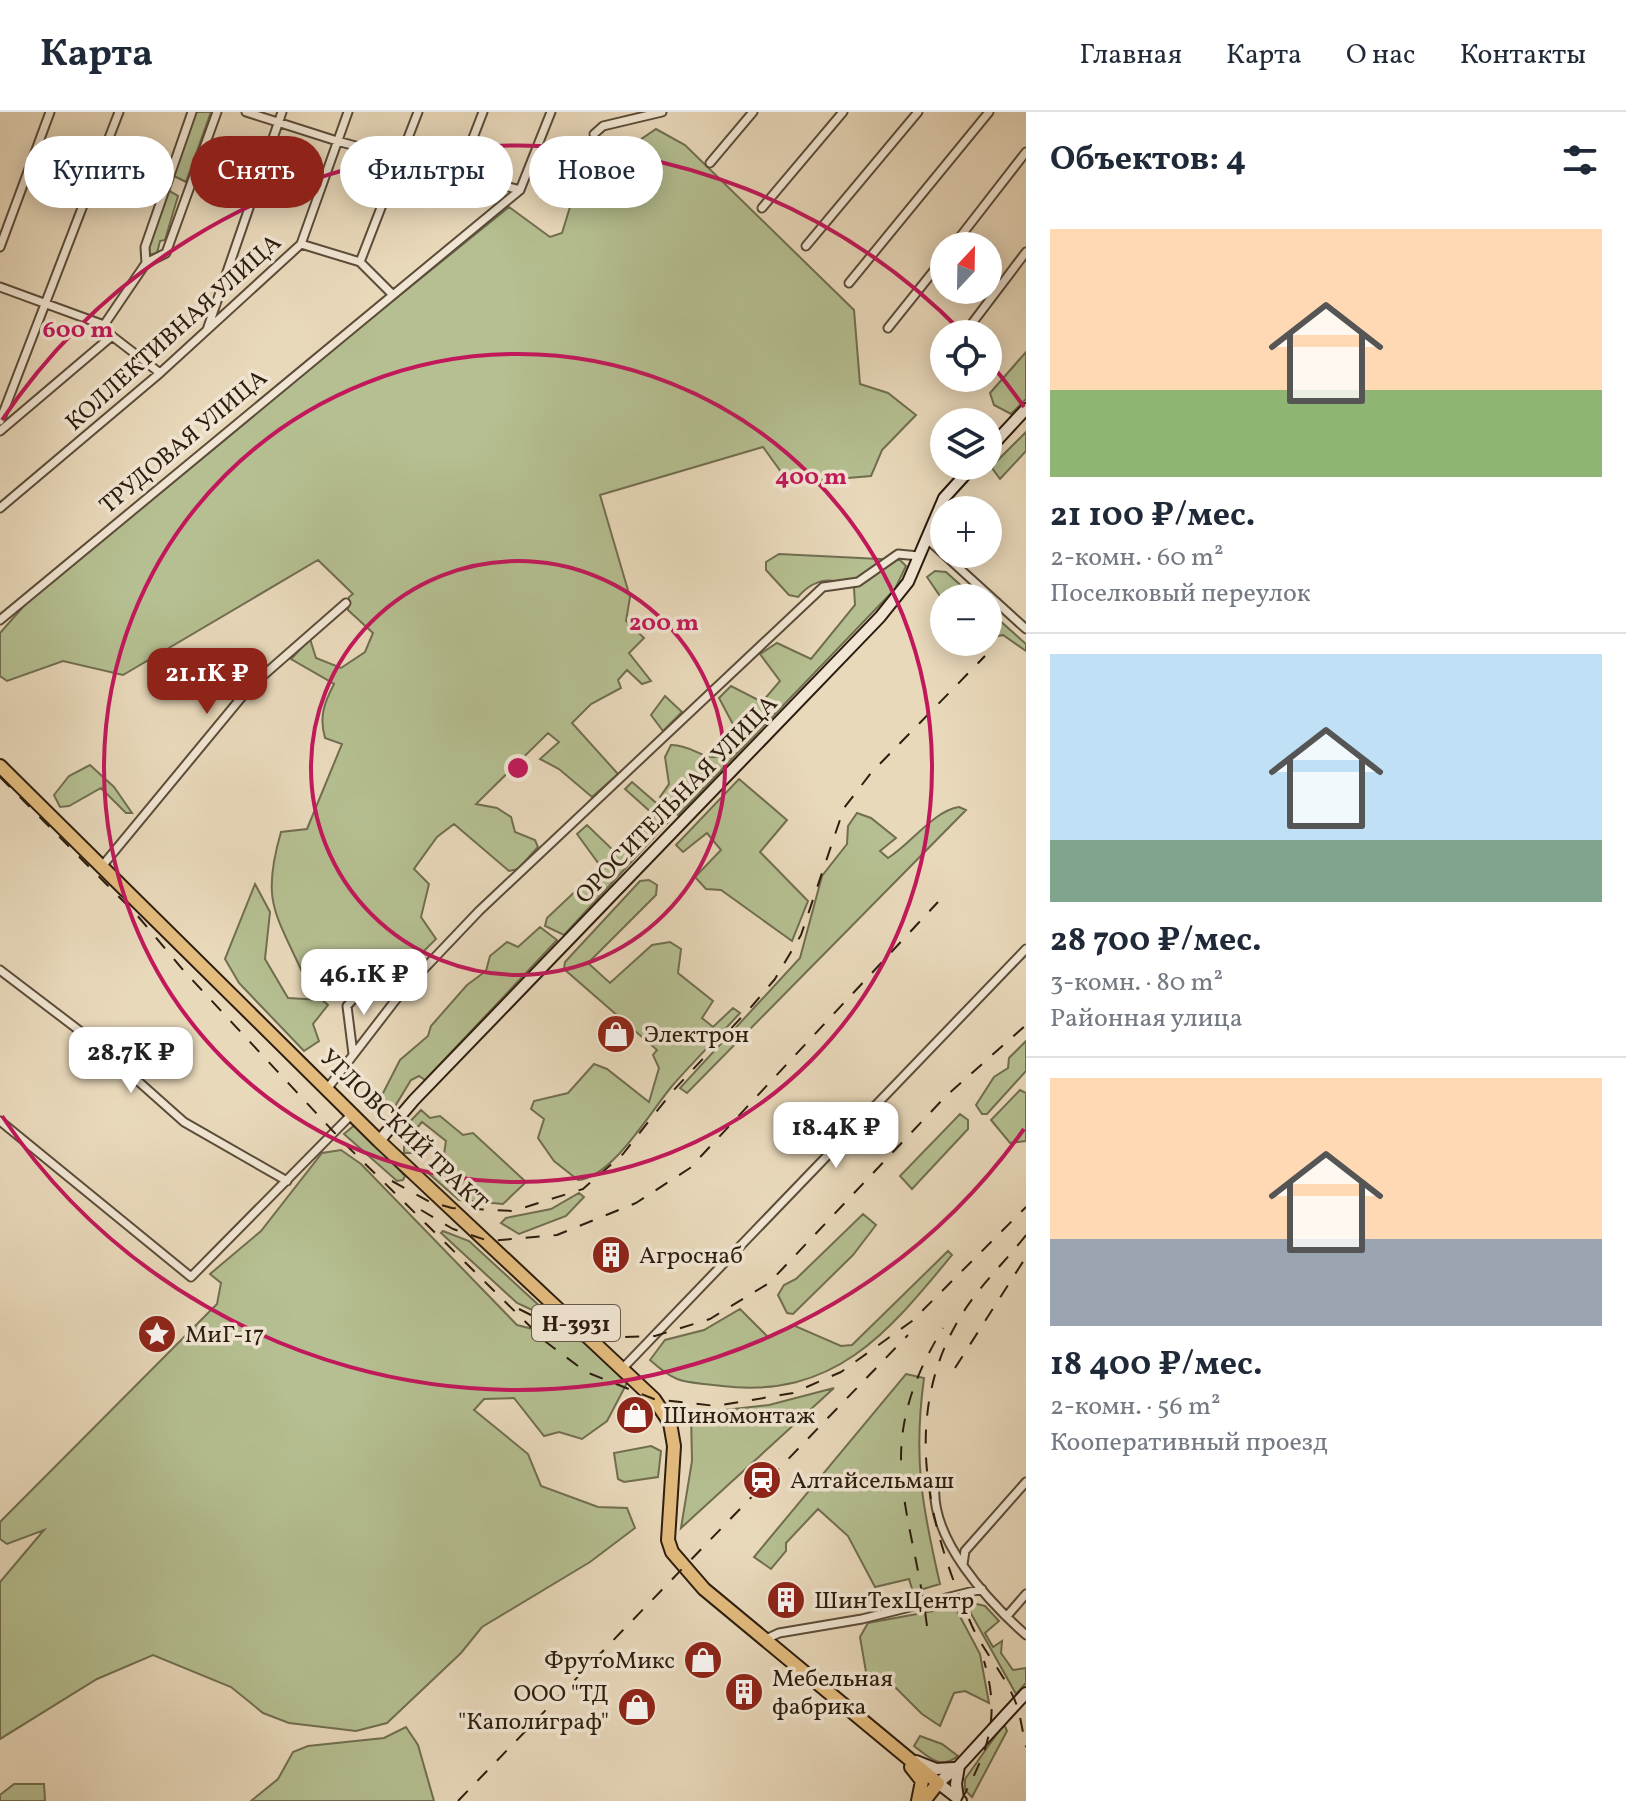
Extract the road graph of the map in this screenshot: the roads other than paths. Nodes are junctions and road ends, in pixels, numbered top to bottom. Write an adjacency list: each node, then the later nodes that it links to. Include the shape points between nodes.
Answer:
1 (50, 112): 31 (street)
2 (119, 112): 39 (street)
3 (192, 112): 34 (street, via 145,247)
4 (217, 112): 34 (street, via 166,253)
5 (246, 112): 16 (street)
6 (282, 112): 16 (street)
7 (348, 112): 20 (street, КОЛЛЕКТИВНАЯ УЛИЦА)
8 (418, 112): 18 (street)
9 (483, 112): 19 (street)
10 (551, 112): 25 (street)
11 (753, 112): 23 (street)
12 (843, 112): 27 (street)
13 (918, 112): 30 (street)
14 (989, 112): 36 (street)
15 (661, 113): 17 (street, via 603,126)
16 (278, 122): 20 (street); 43 (street)
17 (594, 134)
18 (409, 136)
19 (474, 136)
20 (337, 141): 21 (street); 29 (street, КОЛЛЕКТИВНАЯ УЛИЦА)
21 (340, 142)
22 (1026, 152): 28 (street)
23 (710, 163)
24 (513, 188): 25 (street)
25 (520, 190): 38 (street, ТРУДОВАЯ УЛИЦА)
26 (382, 208): 33 (street)
27 (762, 208)
28 (964, 232)
29 (301, 244): 33 (street); 43 (street, КОЛЛЕКТИВНАЯ УЛИЦА)
30 (806, 246)
31 (0, 247)
32 (1026, 252): 40 (street)
33 (360, 262): 38 (street)
34 (146, 263): 41 (street)
35 (930, 276): 42 (street)
36 (849, 283)
37 (0, 287): 39 (street)
38 (392, 294): 55 (street, ТРУДОВАЯ УЛИЦА)
39 (45, 302): 41 (street); 47 (street)
40 (975, 320)
41 (104, 325): 44 (street)
42 (888, 328)
43 (206, 332): 45 (street, КОЛЛЕКТИВНАЯ УЛИЦА)
44 (112, 336): 45 (street); 48 (street)
45 (160, 373): 51 (street, КОЛЛЕКТИВНАЯ УЛИЦА)
46 (1026, 409): 49 (main road)
47 (0, 421)
48 (0, 431)
49 (1002, 435)
50 (960, 480): 52 (main road, ОРОСИТЕЛЬНАЯ УЛИЦА, via 944,498)
51 (0, 508)
52 (926, 538): 53 (main road, ОРОСИТЕЛЬНАЯ УЛИЦА); 56 (street)
53 (919, 556): 62 (street, via 898,554 858,582 823,587 479,911 401,993); 66 (main road, ОРОСИТЕЛЬНАЯ УЛИЦА, via 908,582 880,617)
54 (346, 603): 58 (street, via 250,687)
55 (0, 620)
56 (1026, 629)
57 (0, 766): 58 (highway, УГЛОВСКИЙ ТРАКТ / Н-3931)
58 (103, 865): 63 (highway, УГЛОВСКИЙ ТРАКТ / Н-3931)
59 (1026, 949): 68 (street)
60 (0, 970): 67 (street, via 93,1041 184,1122)
61 (371, 979): 62 (street, via 347,1006)
62 (353, 1054): 63 (street)
63 (327, 1089): 65 (highway, УГЛОВСКИЙ ТРАКТ / Н-3931)
64 (0, 1121): 67 (street, via 191,1277)
65 (360, 1122): 66 (highway, УГЛОВСКИЙ ТРАКТ / Н-3931); 67 (street)
66 (379, 1141): 68 (highway, УГЛОВСКИЙ ТРАКТ / Н-3931)
67 (287, 1181)
68 (623, 1368): 76 (highway, УГЛОВСКИЙ ТРАКТ / Н-3931, via 670,1423 674,1462 667,1524 672,1552)
69 (1026, 1482): 71 (street, via 965,1551)
70 (935, 1485): 71 (street, via 945,1541)
71 (963, 1564): 72 (street)
72 (982, 1589): 74 (street); 76 (street)
73 (1026, 1594): 74 (street)
74 (1007, 1616): 75 (street)
75 (1026, 1635)
76 (764, 1640): 78 (highway, Н-3931)
77 (1025, 1696): 80 (main road)
78 (899, 1749): 79 (highway, Н-3931); 84 (highway, via 921,1777)
79 (910, 1758): 80 (main road, via 941,1770); 81 (highway, Н-3931)
80 (959, 1766): 81 (main road); 83 (main road)
81 (938, 1783): 82 (highway); 83 (main road)
82 (924, 1800): 83 (main road)
83 (959, 1800)
84 (918, 1801)

